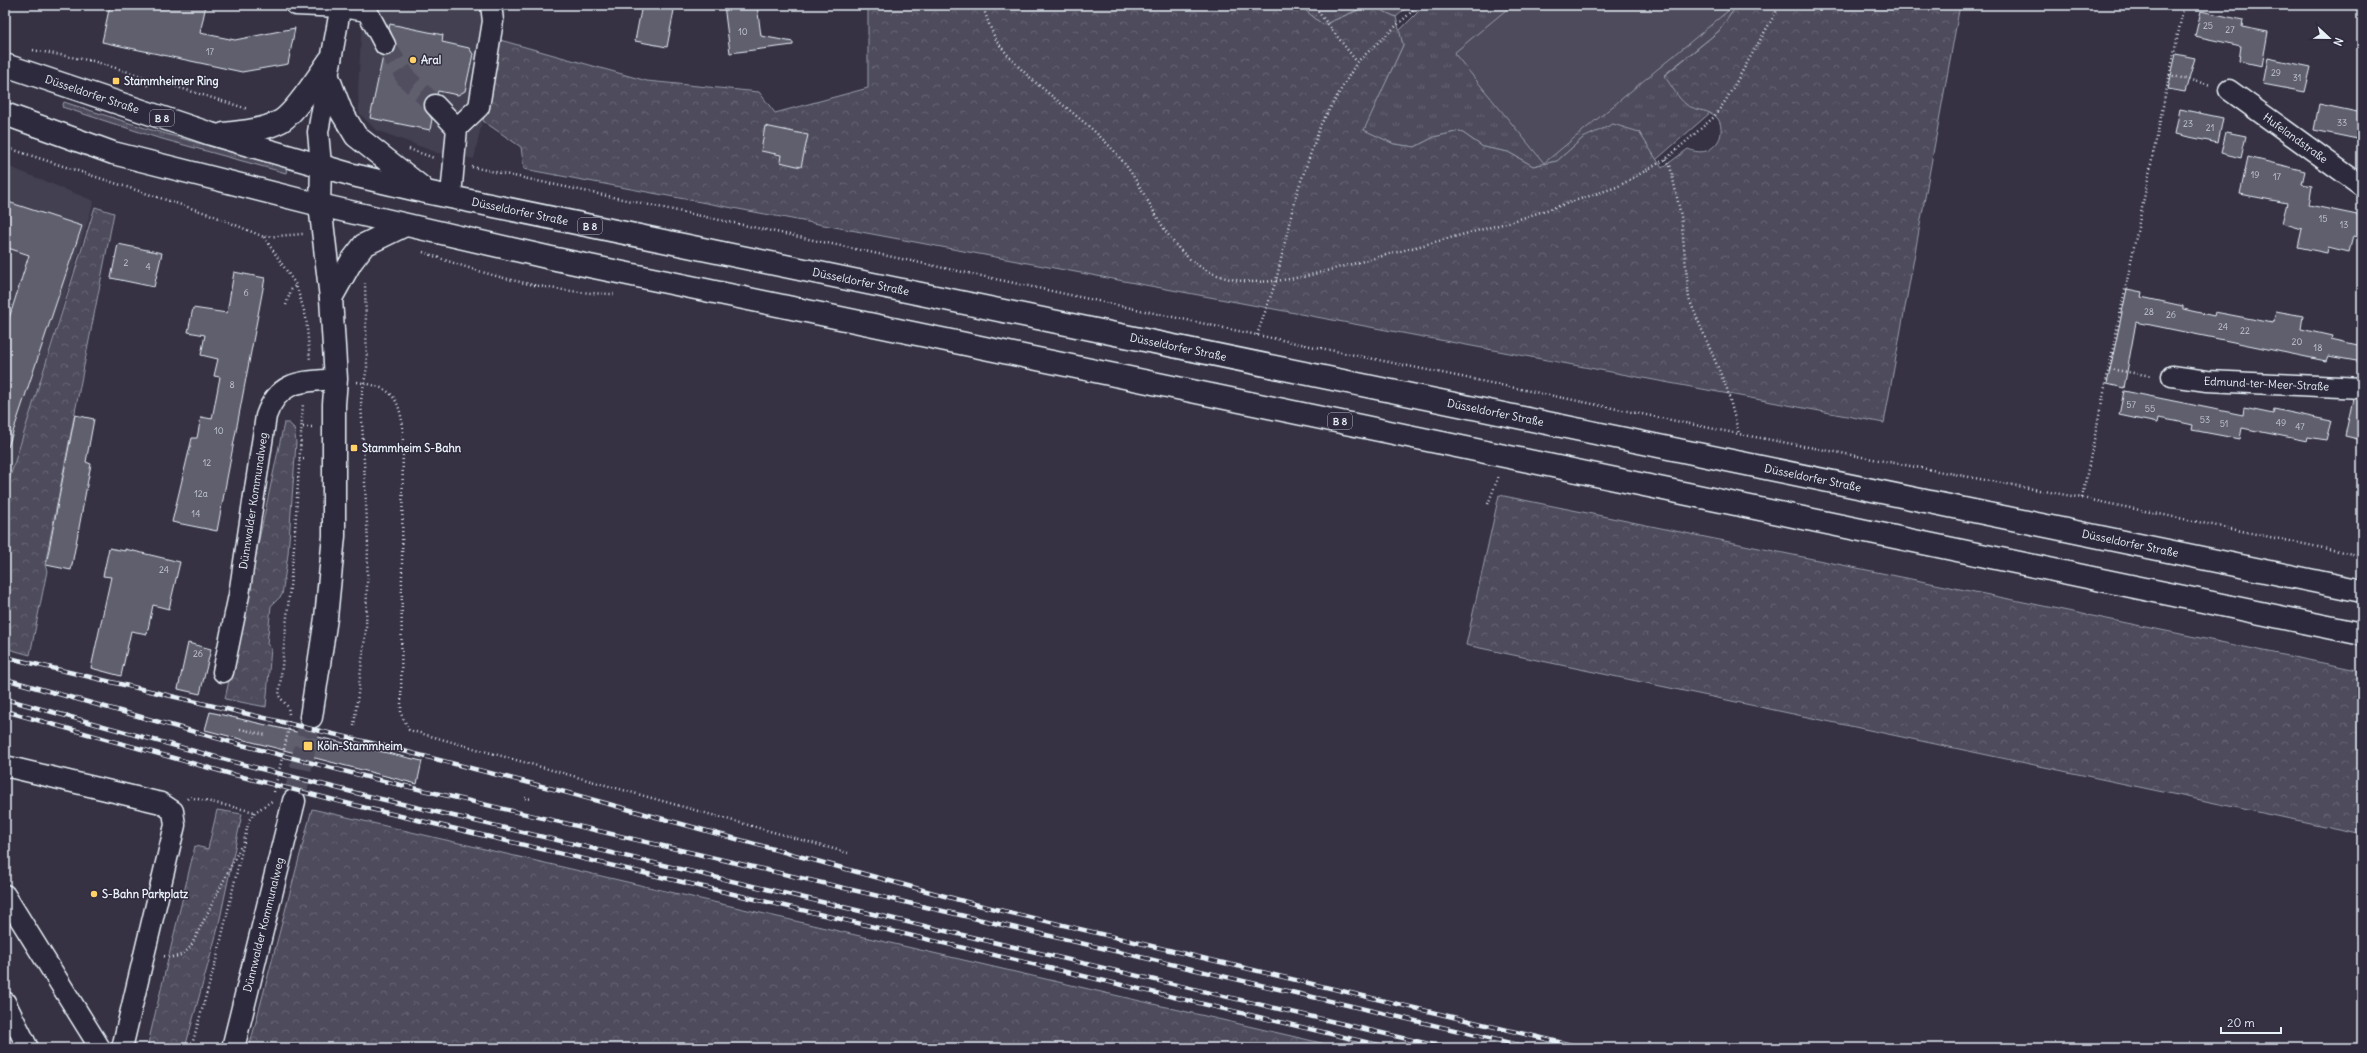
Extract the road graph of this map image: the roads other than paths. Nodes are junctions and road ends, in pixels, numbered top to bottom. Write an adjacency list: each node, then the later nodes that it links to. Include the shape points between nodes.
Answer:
1 (296, 5): 3 (street)
2 (492, 5): 11 (street, via 493,20 479,107)
3 (341, 6): 4 (street); 7 (street)
4 (372, 8): 5 (street)
5 (385, 45)
6 (5, 65): 12 (main road, Düsseldorfer Straße / B 8)
7 (329, 69): 12 (main road, via 283,120 250,132); 13 (street, via 318,132); 15 (main road, via 341,111 356,136)
8 (2229, 90): 14 (street, Hufelandstraße)
9 (435, 105): 11 (street)
10 (5, 114): 17 (main road, B 8, via 113,153)
11 (457, 128): 16 (street)
12 (211, 134): 13 (main road, Düsseldorfer Straße / B 8)
13 (321, 165): 15 (main road, Düsseldorfer Straße / B 8); 17 (street)
14 (2362, 186)
15 (426, 192): 16 (main road, Düsseldorfer Straße / B 8)
16 (451, 196): 23 (main road, Düsseldorfer Straße / B 8, via 753,261)
17 (320, 205): 18 (main road, B 8); 19 (main road)
18 (405, 225): 19 (main road, via 364,245 351,262); 24 (main road, B 8, via 551,258)
19 (331, 298): 21 (main road)
20 (2172, 376): 22 (street, Edmund-ter-Meer-Straße, via 2207,381)
21 (336, 379): 25 (street, Dünnwalder Kommunalweg, via 286,387 276,395 266,416 239,595); 26 (main road, via 334,536 326,618)
22 (2362, 388)
23 (2362, 591)
24 (2362, 634)
25 (223, 672)
26 (311, 716)
27 (5, 766): 33 (street, via 161,803 173,811 175,825)
28 (294, 801): 34 (main road, Dünnwalder Kommunalweg)
29 (5, 895): 32 (street)
30 (5, 1002): 31 (street)
31 (27, 1046)
32 (100, 1048)
33 (122, 1048)
34 (232, 1048)

